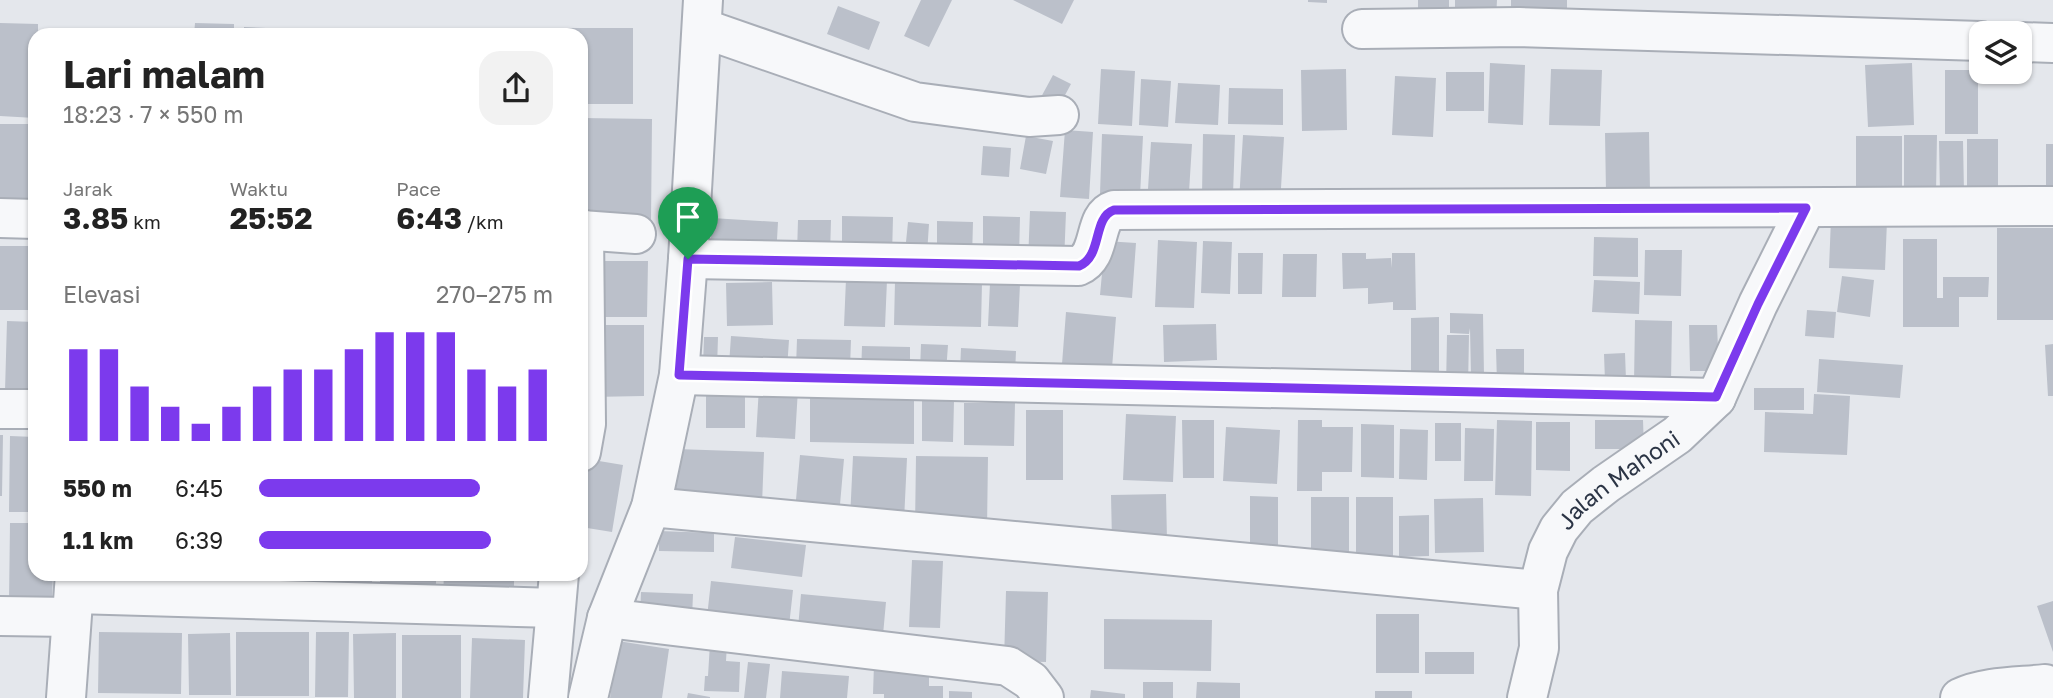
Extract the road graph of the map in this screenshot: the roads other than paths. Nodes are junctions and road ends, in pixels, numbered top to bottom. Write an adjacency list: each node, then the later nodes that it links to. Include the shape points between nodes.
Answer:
1 (703, 14): 6 (street, via 915,102 1029,117); 13 (street)
2 (1362, 29): 3 (street, via 1519,27)
3 (1969, 41)
4 (2032, 42): 5 (street)
5 (2053, 43)
6 (1059, 115)
7 (2053, 206): 8 (street)
8 (1806, 208): 13 (street, via 1114,210 1103,218 1087,263 1079,266); 15 (street, Jalan Mahoni)
9 (0, 218): 10 (street)
10 (28, 219)
11 (588, 230): 12 (street)
12 (636, 234)
13 (688, 259): 14 (street)
14 (679, 375): 15 (street); 18 (street)
15 (1716, 397): 19 (street, Jalan Mahoni, via 1677,435 1577,507 1548,551)
16 (0, 409): 17 (street)
17 (28, 409)
18 (651, 507): 19 (street); 23 (street)
19 (1538, 590): 29 (street, Jalan Mahoni, via 1539,648)
20 (557, 591): 21 (street); 26 (street)
21 (74, 595): 22 (street); 25 (street)
22 (0, 616)
23 (607, 618): 27 (street); 28 (street, via 1008,666 1031,681)
24 (2045, 684): 30 (street)
25 (66, 698)
26 (548, 698)
27 (588, 698)
28 (1044, 698)
29 (1527, 698)
30 (1961, 698)

